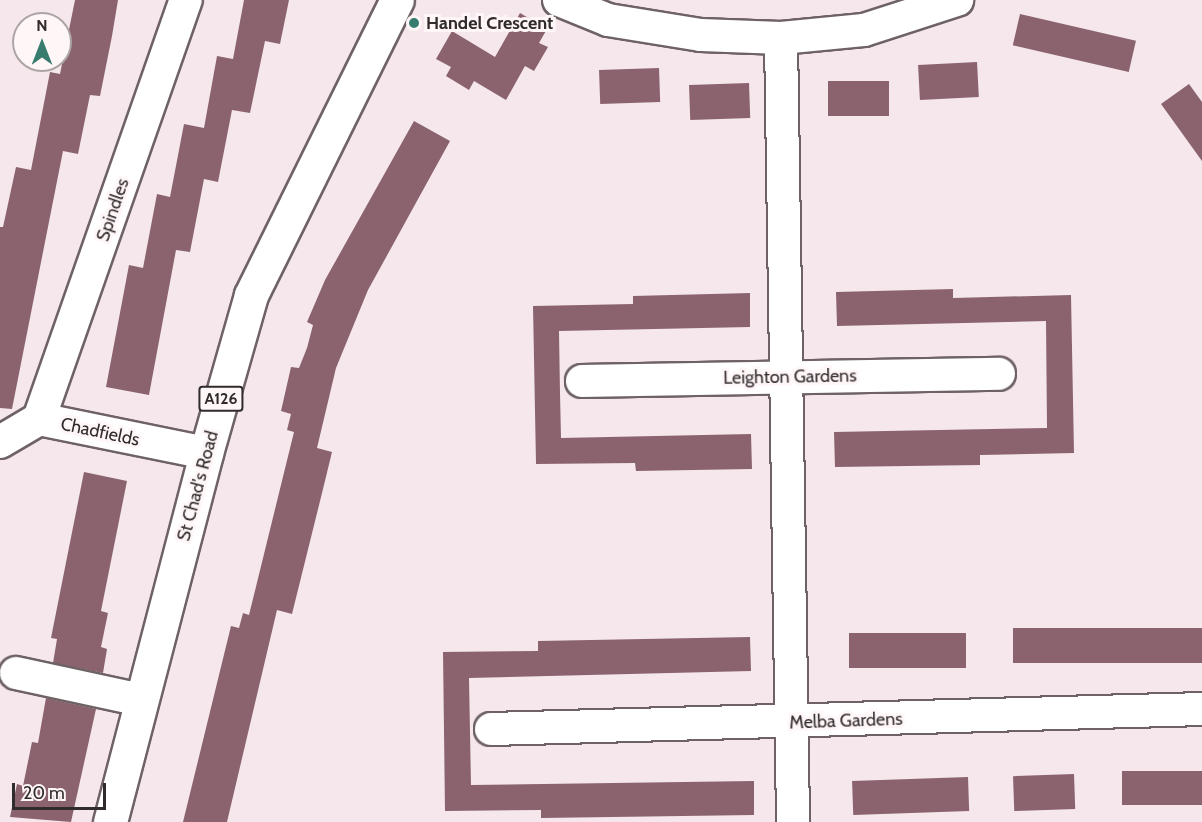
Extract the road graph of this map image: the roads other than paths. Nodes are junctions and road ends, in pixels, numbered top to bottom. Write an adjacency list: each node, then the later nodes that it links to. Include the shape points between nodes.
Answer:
1 (186, 0): 9 (street, Spindles)
2 (397, 0): 11 (main road, St Chad's Road / A126, via 315,158 251,295)
3 (560, 0): 5 (street, via 608,20 701,35)
4 (957, 0): 5 (street, via 864,30)
5 (781, 38): 7 (street)
6 (999, 374): 7 (street, Leighton Gardens)
7 (786, 377): 8 (street, Leighton Gardens); 15 (street)
8 (582, 381)
9 (39, 419): 10 (street, Chadfields); 11 (street, Chadfields)
10 (0, 442)
11 (206, 453): 13 (main road, St Chad's Road / A126)
12 (16, 673): 13 (street)
13 (141, 700): 17 (main road, St Chad's Road / A126)
14 (1202, 709): 15 (street, Melba Gardens)
15 (791, 723): 16 (street, Melba Gardens); 18 (street)
16 (491, 729)
17 (110, 822)
18 (793, 822)

